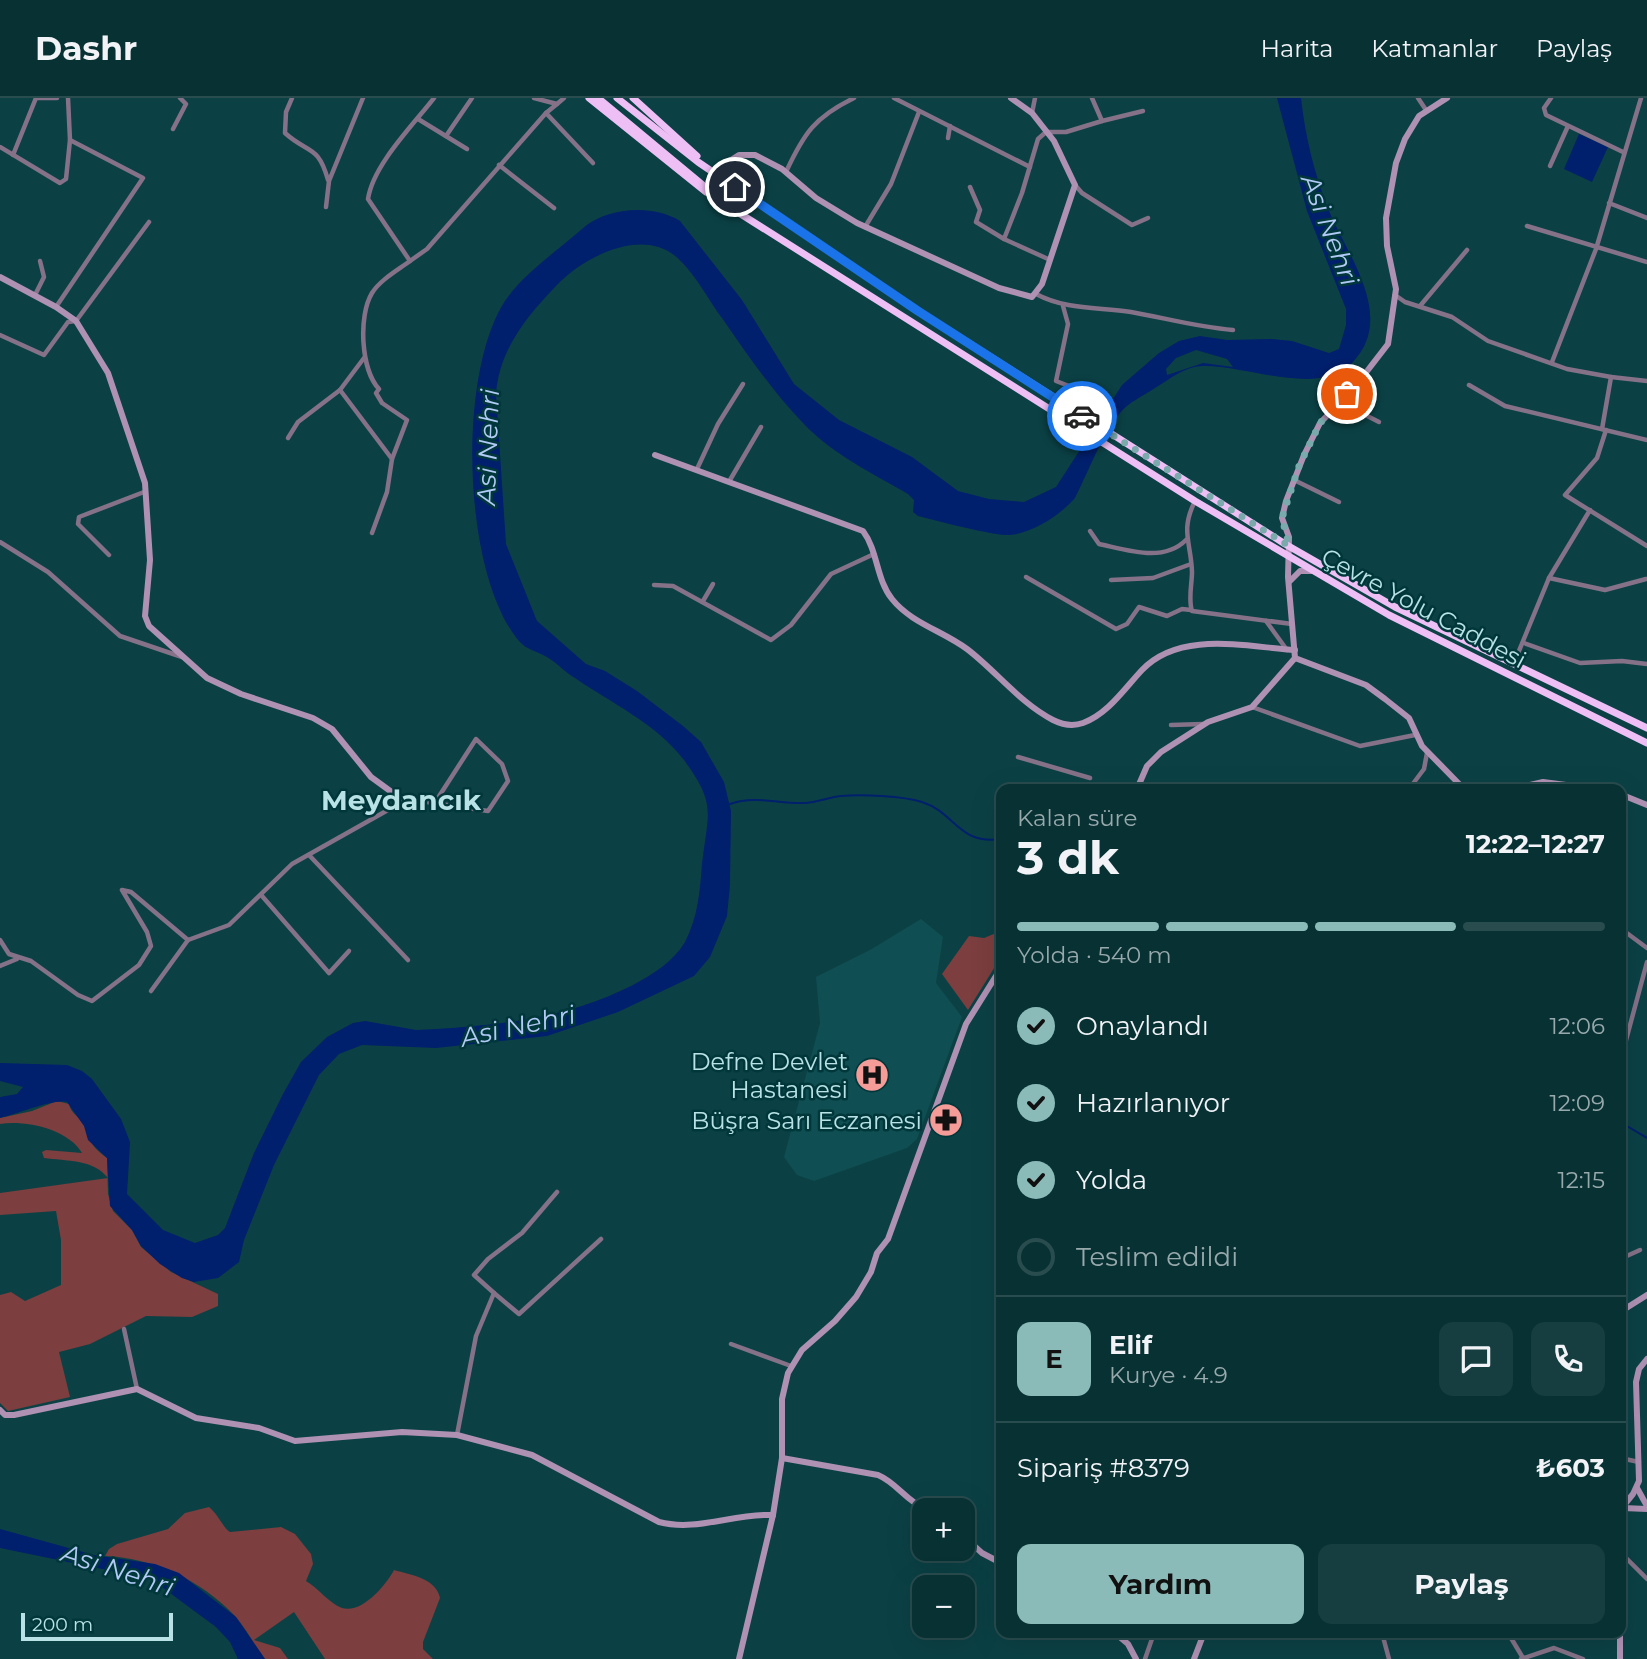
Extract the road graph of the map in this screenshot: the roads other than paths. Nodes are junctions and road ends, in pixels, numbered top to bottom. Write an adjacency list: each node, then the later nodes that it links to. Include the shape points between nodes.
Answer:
1 (36, 98): 2 (street); 42 (street)
2 (57, 98)
3 (68, 98): 38 (street)
4 (180, 98): 34 (street, via 186,104)
5 (292, 98): 49 (street, via 285,133 313,149)
6 (363, 98): 49 (street)
7 (434, 98): 30 (street)
8 (472, 98): 36 (street)
9 (534, 98): 24 (street)
10 (564, 98): 24 (street)
11 (589, 98): 53 (highway, via 688,181)
12 (598, 98): 53 (highway, Çevre Yolu Caddesi)
13 (617, 98): 47 (highway, Çevre Yolu Caddesi)
14 (634, 98): 47 (highway)
15 (854, 98): 48 (street, via 832,108 809,127)
16 (894, 98): 27 (street)
17 (1011, 98): 29 (street)
18 (1035, 98): 29 (street)
19 (1092, 98): 31 (street)
20 (1418, 98): 25 (street)
21 (1447, 98): 25 (street)
22 (1551, 98): 33 (street, via 1544,108 1546,115)
23 (1641, 98): 41 (street)
24 (556, 104): 28 (street)
25 (1426, 110): 71 (street, via 1398,156 1386,211)
26 (1143, 111): 31 (street)
27 (919, 112): 32 (street); 60 (street, via 891,184)
28 (546, 113): 43 (street); 44 (street)
29 (1032, 113): 35 (street)
30 (418, 119): 36 (street); 66 (street, via 393,150 368,199)
31 (1102, 121): 35 (street, via 1066,132)
32 (950, 125): 37 (street); 46 (street)
33 (1568, 125): 41 (street); 45 (street)
34 (173, 129)
35 (1045, 132): 46 (street, via 1038,139); 50 (street)
36 (446, 136): 40 (street)
37 (948, 138)
38 (70, 140): 42 (street, via 66,178 60,183); 74 (street, via 143,177)
39 (0, 147): 42 (street)
40 (467, 149)
41 (1623, 152): 52 (street)
42 (13, 155)
43 (593, 163)
44 (499, 165): 55 (street); 66 (street, via 427,249)
45 (1550, 166)
46 (1030, 167): 61 (street)
47 (712, 172): 48 (street, via 745,154); 86 (highway, Çevre Yolu Caddesi)
48 (785, 173): 60 (street, via 816,198)
49 (329, 181): 54 (street)
50 (1075, 184): 56 (street, via 1132,225); 64 (street)
51 (970, 187): 61 (street, via 980,210 976,222)
52 (1609, 203): 57 (street); 62 (street)
53 (728, 206): 98 (highway, Çevre Yolu Caddesi)
54 (326, 207)
55 (554, 208)
56 (1148, 218)
57 (1647, 218)
58 (149, 222): 75 (street)
59 (1527, 226): 62 (street)
60 (866, 227): 69 (street, via 999,288)
61 (1004, 239): 64 (street)
62 (1596, 248): 67 (street); 79 (street)
63 (1468, 250): 73 (street)
64 (1048, 260): 69 (street)
65 (40, 261): 70 (street, via 44,277)
66 (410, 261): 78 (street, via 371,295)
67 (1647, 262)
68 (0, 277): 70 (street)
69 (1035, 294): 72 (street)
70 (35, 295): 74 (street)
71 (1395, 295): 73 (street); 85 (street, via 1388,344)
72 (1063, 305): 76 (street); 86 (street, via 1068,324 1056,381 1074,388)
73 (1420, 306): 79 (street, via 1452,317 1488,341)
74 (56, 307): 75 (street)
75 (76, 321): 77 (street, via 68,322 44,355); 97 (street, via 108,373 145,483)
76 (1233, 330)
77 (0, 335)
78 (364, 357): 84 (street); 93 (street, via 382,403 407,420)
79 (1552, 362): 80 (street)
80 (1611, 377): 81 (street); 89 (street)
81 (1647, 381)
82 (743, 383): 94 (street)
83 (1469, 385): 89 (street, via 1506,406)
84 (340, 390): 90 (street, via 298,422); 93 (street)
85 (1339, 401): 87 (street); 96 (street, via 1315,431)
86 (1074, 411): 105 (highway, Çevre Yolu Caddesi)
87 (1379, 422)
88 (761, 427): 95 (street)
89 (1604, 430): 91 (street); 100 (street, via 1597,457 1565,495)
90 (288, 438)
91 (1647, 440)
92 (655, 455): 94 (street)
93 (392, 459): 102 (street, via 387,492)
94 (697, 469): 95 (street)
95 (730, 480): 107 (street, via 858,528)
96 (1294, 480): 99 (street); 105 (street, via 1282,518)
97 (144, 492): 108 (street, via 79,517 78,524); 125 (street, via 150,560 145,616 149,626)
98 (1195, 501): 103 (street); 109 (highway, Çevre Yolu Caddesi)
99 (1339, 502)
100 (1590, 510): 106 (street); 113 (street)
101 (1090, 531): 103 (street, via 1099,544 1143,553 1178,548)
102 (372, 533)
103 (1186, 539): 110 (street)
104 (0, 542): 125 (street, via 48,572 120,636)
105 (1289, 546): 109 (street); 126 (highway, Çevre Yolu Caddesi, via 1395,607)
106 (1647, 546)
107 (874, 554): 119 (street, via 831,574 791,625 773,639); 124 (street, via 885,589 903,611 964,647 1022,698 1064,724 1076,725 1095,717 1153,659 1170,649 1205,645)
108 (109, 555)
109 (1287, 556): 111 (highway, Çevre Yolu Caddesi); 116 (street)
110 (1191, 564): 115 (street, via 1153,578); 120 (street)
111 (1311, 571): 116 (street, via 1300,571); 133 (highway, Çevre Yolu Caddesi, via 1389,615)
112 (1026, 577): 120 (street, via 1116,629 1127,624 1139,607 1167,616 1182,609)
113 (1549, 578): 114 (street, via 1605,590); 123 (street)
114 (1647, 578)
115 (1111, 580)
116 (1289, 583): 122 (street)
117 (713, 584): 119 (street)
118 (654, 585): 119 (street, via 673,586)
119 (703, 601)
120 (1192, 611): 121 (street)
121 (1266, 620): 122 (street); 124 (street)
122 (1292, 624): 124 (street)
123 (1524, 643): 126 (street); 127 (street, via 1580,663)
124 (1292, 653): 128 (street); 132 (street, via 1371,688 1409,719)
125 (183, 657): 143 (street, via 218,683 332,729 371,777)
126 (1514, 663): 131 (highway, Çevre Yolu Caddesi)
127 (1647, 664)
128 (1252, 708): 129 (street); 132 (street, via 1360,746)
129 (1203, 724): 130 (street); 137 (street, via 1152,761)
130 (1171, 725)
131 (1647, 728)
132 (1415, 735): 134 (street)
133 (1647, 743)
134 (1427, 753): 138 (street, via 1424,769); 139 (street)
135 (1018, 757): 136 (street)
136 (1090, 778)
137 (1140, 784)
138 (1413, 784)
139 (1459, 784)
140 (1534, 784): 141 (street)
141 (1558, 784)
142 (1626, 796): 145 (street)
143 (404, 801): 144 (street); 146 (street)
144 (427, 802): 144 (street, via 488,811 508,781 502,764 476,739 436,801)
145 (1647, 805)
146 (309, 855): 147 (street, via 292,864); 154 (street)
147 (261, 896): 150 (street, via 229,925); 152 (street, via 329,973)
148 (1626, 932): 151 (street)
149 (0, 940): 153 (street, via 9,954)
150 (188, 940): 153 (street, via 131,892 122,890 151,946 139,965 92,1001 31,961); 158 (street)
151 (1647, 948)
152 (349, 951)
153 (18, 958): 156 (street)
154 (408, 960)
155 (1647, 962): 159 (street)
156 (0, 966)
157 (996, 976): 170 (street, via 967,1024 888,1239 871,1272 847,1309)
158 (151, 990)
159 (1626, 1040)
160 (557, 1192): 164 (street, via 522,1233 477,1270 474,1275)
161 (601, 1239): 164 (street, via 519,1314)
162 (1640, 1250): 163 (street)
163 (1626, 1256)
164 (494, 1293): 173 (street, via 476,1336)
165 (1647, 1295): 166 (street)
166 (1626, 1308)
167 (124, 1329): 171 (street)
168 (731, 1345): 170 (street)
169 (1647, 1359): 176 (street, via 1636,1382)
170 (791, 1366): 174 (street, via 782,1399)
171 (137, 1389): 172 (street, via 14,1415); 173 (street, via 196,1418 259,1428 295,1441 402,1432)
172 (0, 1410)
173 (457, 1436): 182 (street, via 532,1455 659,1522 677,1527)
174 (782, 1458): 178 (street, via 878,1475); 182 (street)
175 (1626, 1459): 176 (street)
176 (1639, 1462): 177 (street)
177 (1637, 1488): 179 (street); 180 (street)
178 (912, 1502)
179 (1626, 1503)
180 (1647, 1507): 181 (street)
181 (1626, 1509)
182 (773, 1515): 194 (street)
183 (975, 1547): 185 (street)
184 (1626, 1558): 186 (street)
185 (996, 1560)
186 (1647, 1580)
187 (1121, 1638): 195 (street)
188 (1152, 1638): 196 (street)
189 (1202, 1638): 197 (street)
190 (1383, 1638): 198 (street)
191 (1511, 1638): 193 (street)
192 (1620, 1638): 200 (street)
193 (1522, 1658): 199 (street, via 1554,1648)
194 (739, 1659)
195 (1136, 1659)
196 (1145, 1659)
197 (1194, 1659)
198 (1389, 1659)
199 (1583, 1659)
200 (1620, 1659)

